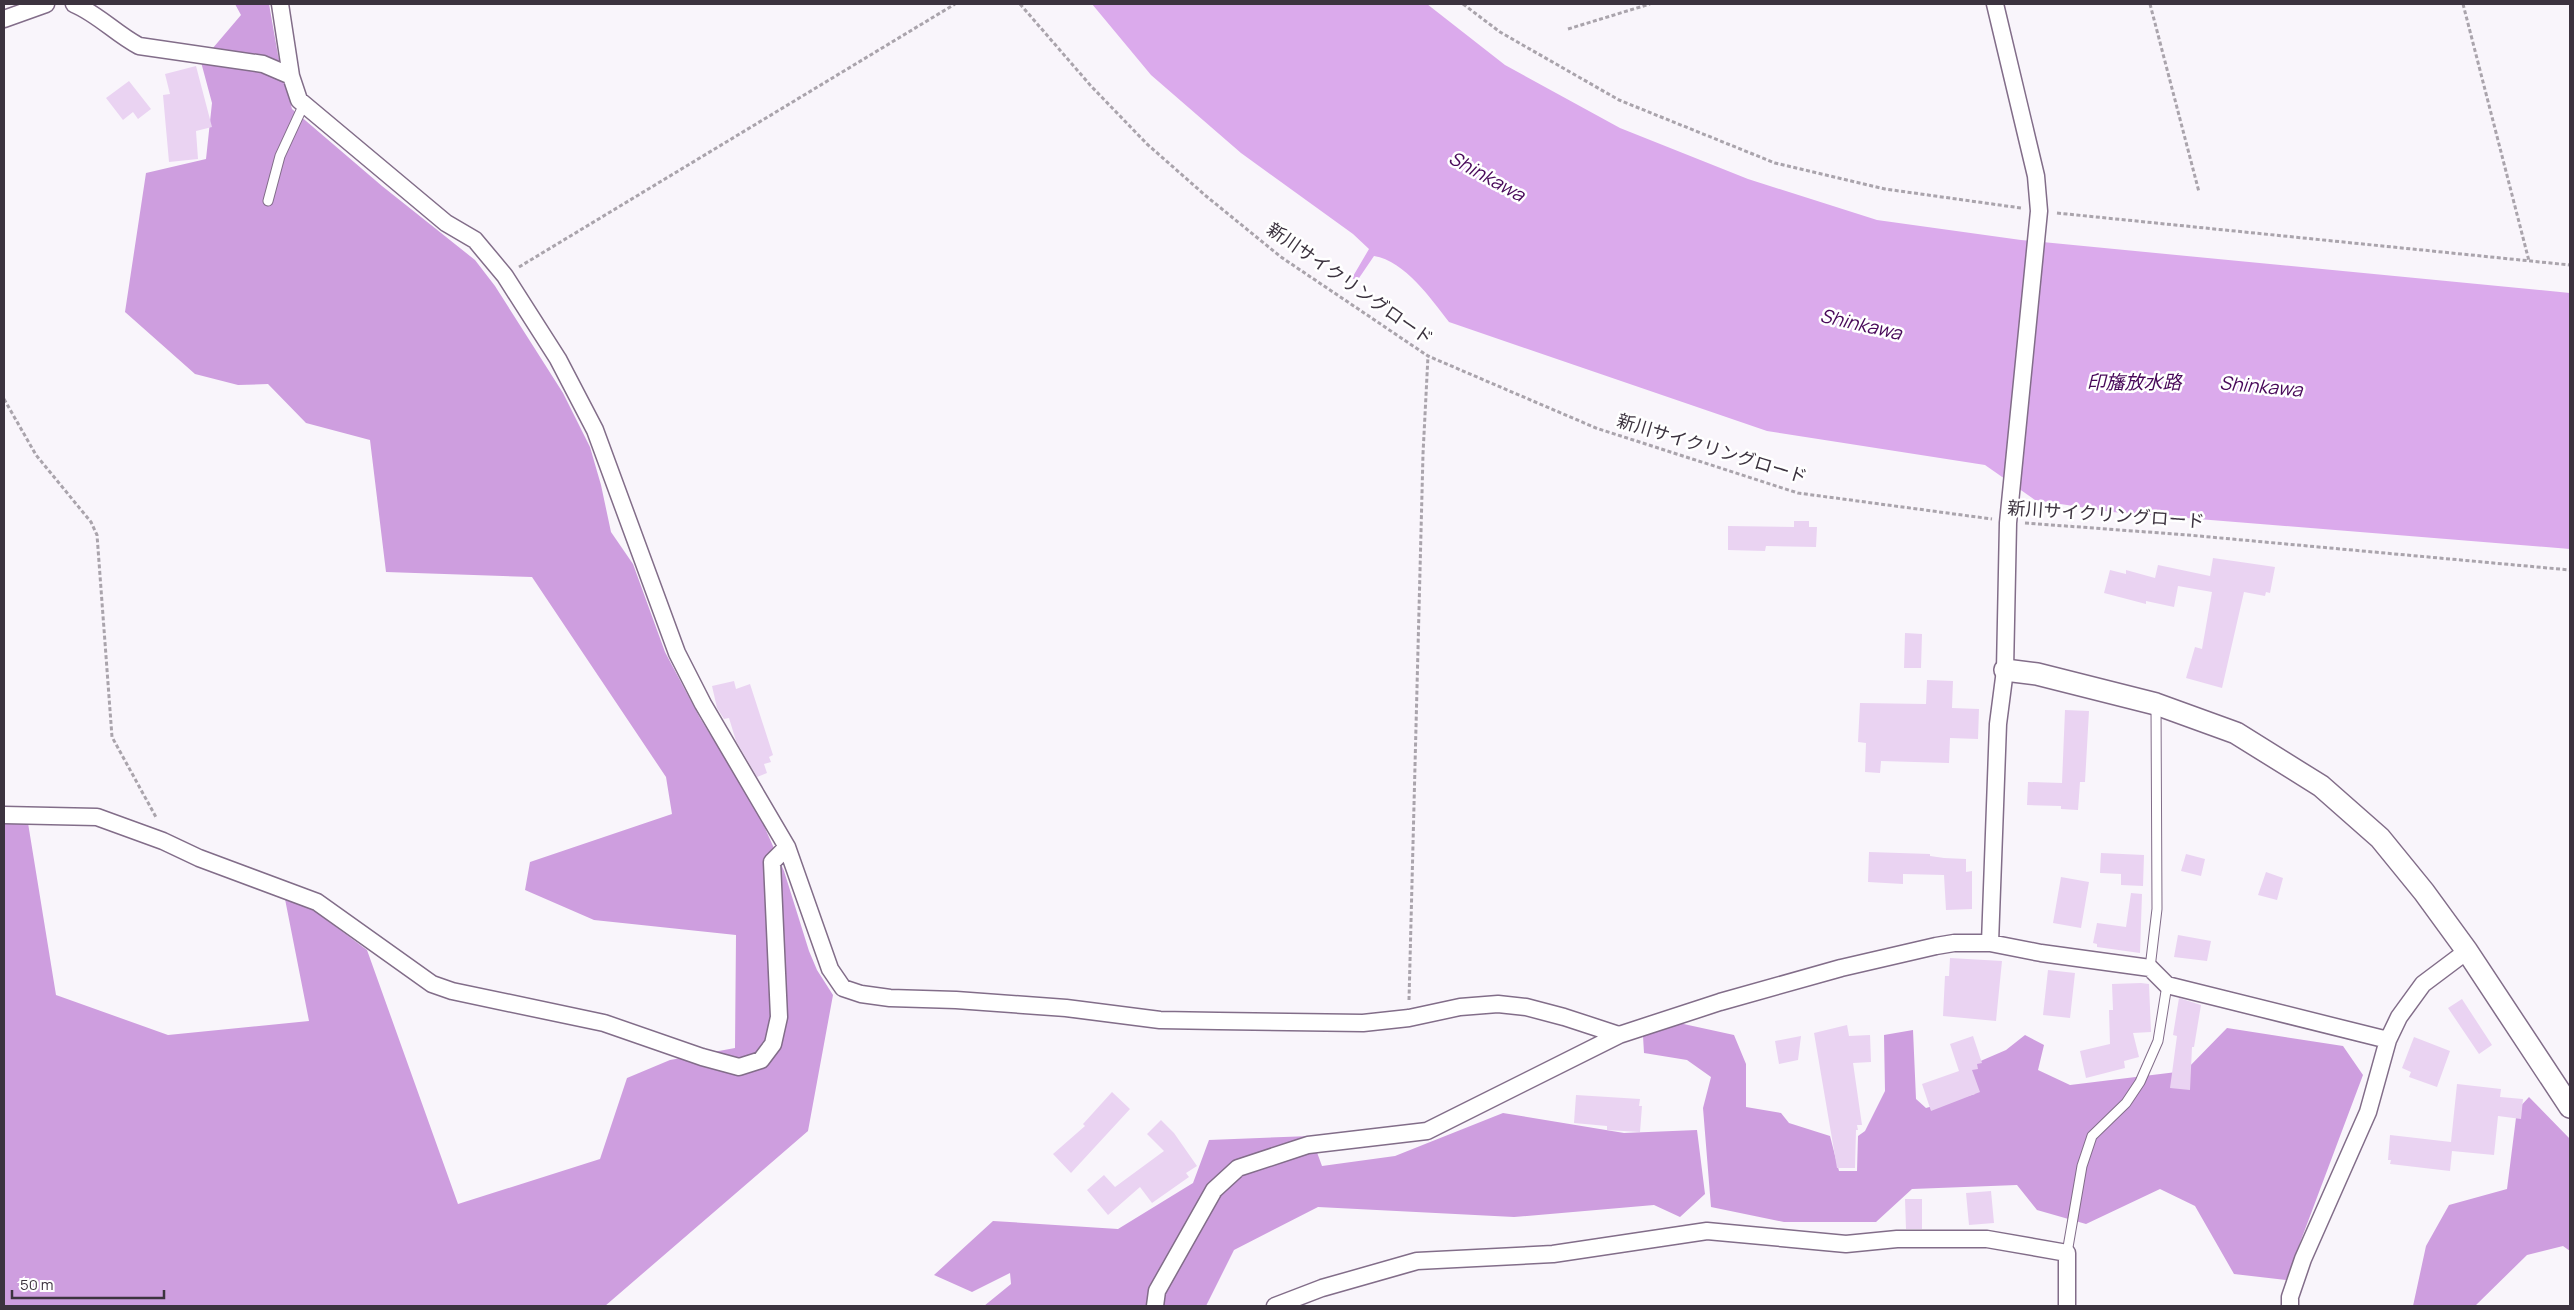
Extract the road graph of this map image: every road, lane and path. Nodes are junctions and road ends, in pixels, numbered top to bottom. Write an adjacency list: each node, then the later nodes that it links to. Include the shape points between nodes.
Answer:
1 (46, 4): 11 (street)
2 (74, 4): 13 (street, via 139,46 263,64)
3 (280, 4): 13 (street)
4 (955, 4): 20 (path)
5 (1020, 4): 21 (path, 新川サイクリングロード, via 1091,86 1147,144 1206,196 1281,257)
6 (1463, 4): 17 (path, via 1500,32 1619,100 1775,163 1885,189)
7 (1650, 4): 12 (path)
8 (1995, 4): 17 (street, via 2032,157)
9 (2150, 4): 15 (path)
10 (2463, 4): 18 (path)
11 (4, 19)
12 (1568, 29)
13 (291, 76): 14 (street, via 299,100)
14 (304, 104): 16 (lane, via 280,156); 20 (street, via 446,223 475,240)
15 (2199, 192)
16 (268, 201)
17 (2039, 211): 18 (path); 23 (street)
18 (2529, 261): 19 (path)
19 (2570, 265)
20 (505, 276): 29 (street, via 558,359 595,430 677,653 702,704)
21 (1428, 356): 23 (path, 新川サイクリングロード, via 1596,428 1798,493 1984,517); 34 (path)
22 (4, 399): 28 (path, via 36,455 97,535 112,737 162,827)
23 (2008, 523): 24 (path, 新川サイクリングロード, via 2188,535); 25 (street)
24 (2570, 570)
25 (2004, 670): 26 (street, via 2037,674); 30 (street, via 1998,724)
26 (2156, 704): 31 (street, via 2236,733 2321,786 2380,838); 32 (lane, via 2157,910)
27 (4, 815): 28 (street, via 97,817)
28 (163, 841): 29 (street, via 199,858 317,902 432,984 604,1023 702,1058 739,1067 761,1060 773,1044 775,1035 779,1016 772,862)
29 (787, 847): 34 (street, via 830,969 843,988 861,994 1066,1008 1160,1020 1363,1023)
30 (1990, 943): 32 (street); 35 (street, via 1936,946 1841,968)
31 (2467, 951): 36 (street, via 2423,984 2399,1017); 37 (street)
32 (2150, 968): 33 (street)
33 (2167, 985): 36 (street); 38 (lane, via 2158,1042 2140,1082 2126,1103 2092,1136 2082,1166)
34 (1409, 1018): 35 (street, via 1460,1007 1498,1004 1564,1017)
35 (1618, 1035): 39 (street, via 1427,1131 1308,1145 1238,1168 1214,1190 1157,1291)
36 (2388, 1040): 42 (street, via 2368,1112 2303,1259)
37 (2570, 1107)
38 (2067, 1253): 40 (street, via 1986,1238 1897,1239 1846,1244 1707,1231 1553,1254 1417,1261 1322,1288); 41 (street)
39 (1155, 1306)
40 (1275, 1306)
41 (2067, 1306)
42 (2290, 1306)

